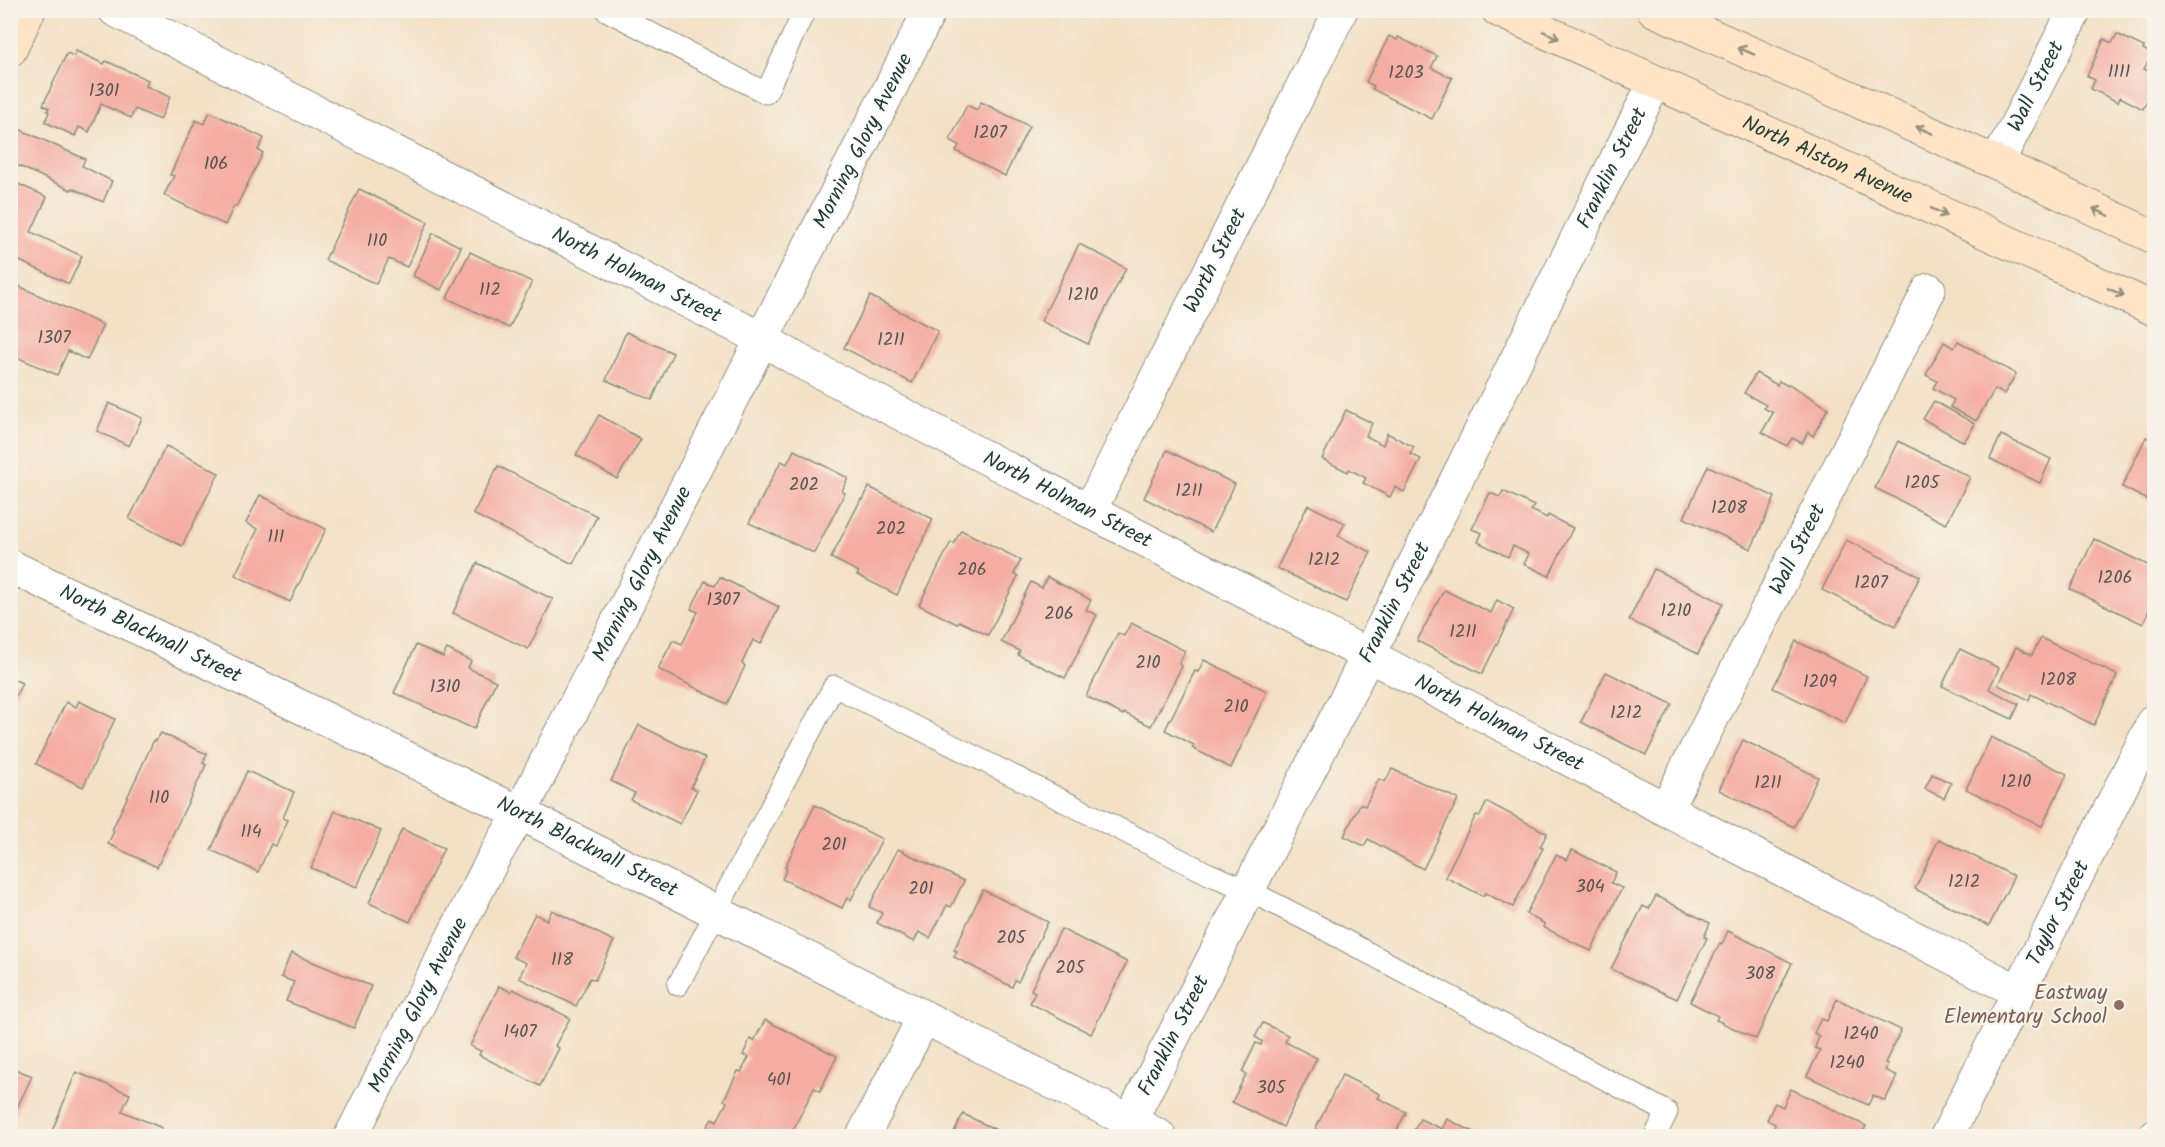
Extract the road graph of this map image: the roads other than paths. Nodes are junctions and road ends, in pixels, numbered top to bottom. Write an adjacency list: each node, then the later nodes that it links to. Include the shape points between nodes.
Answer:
1 (29, 10): 11 (main road)
2 (115, 10): 17 (street, North Holman Street)
3 (606, 10): 4 (lane, via 766,93)
4 (805, 10)
5 (930, 10): 17 (street, Morning Glory Avenue)
6 (1341, 10): 18 (street, Worth Street)
7 (1498, 10): 12 (main road, North Alston Avenue, one-way to 12)
8 (1654, 10): 10 (main road)
9 (2075, 10): 13 (street, Wall Street)
10 (1690, 18): 13 (main road, one-way to 10)
11 (10, 50)
12 (1655, 82): 16 (main road, North Alston Avenue, one-way to 16); 20 (street, Franklin Street)
13 (1997, 163): 14 (main road, one-way to 13)
14 (2154, 237)
15 (1929, 290): 22 (street, Wall Street)
16 (2154, 309)
17 (762, 339): 18 (street, North Holman Street); 23 (street, Morning Glory Avenue)
18 (1090, 510): 20 (street, North Holman Street)
19 (10, 566): 23 (street, North Blacknall Street)
20 (1368, 656): 22 (street, North Holman Street); 24 (street, Franklin Street)
21 (2152, 734): 27 (street, Taylor Street)
22 (1666, 809): 27 (street, North Holman Street)
23 (519, 813): 25 (street, North Blacknall Street); 31 (street, Morning Glory Avenue)
24 (1248, 890): 25 (lane, via 834,686); 29 (street, Franklin Street); 34 (lane, via 1667,1112)
25 (715, 912): 26 (lane); 28 (street, North Blacknall Street)
26 (678, 985)
27 (2019, 993): 35 (street, Taylor Street)
28 (924, 1017): 29 (street, North Blacknall Street); 32 (street)
29 (1130, 1121): 33 (street, North Blacknall Street)
30 (2154, 1129): 36 (lane)
31 (351, 1137)
32 (863, 1137)
33 (1159, 1137)
34 (1655, 1137)
35 (1947, 1137)
36 (2146, 1137)

